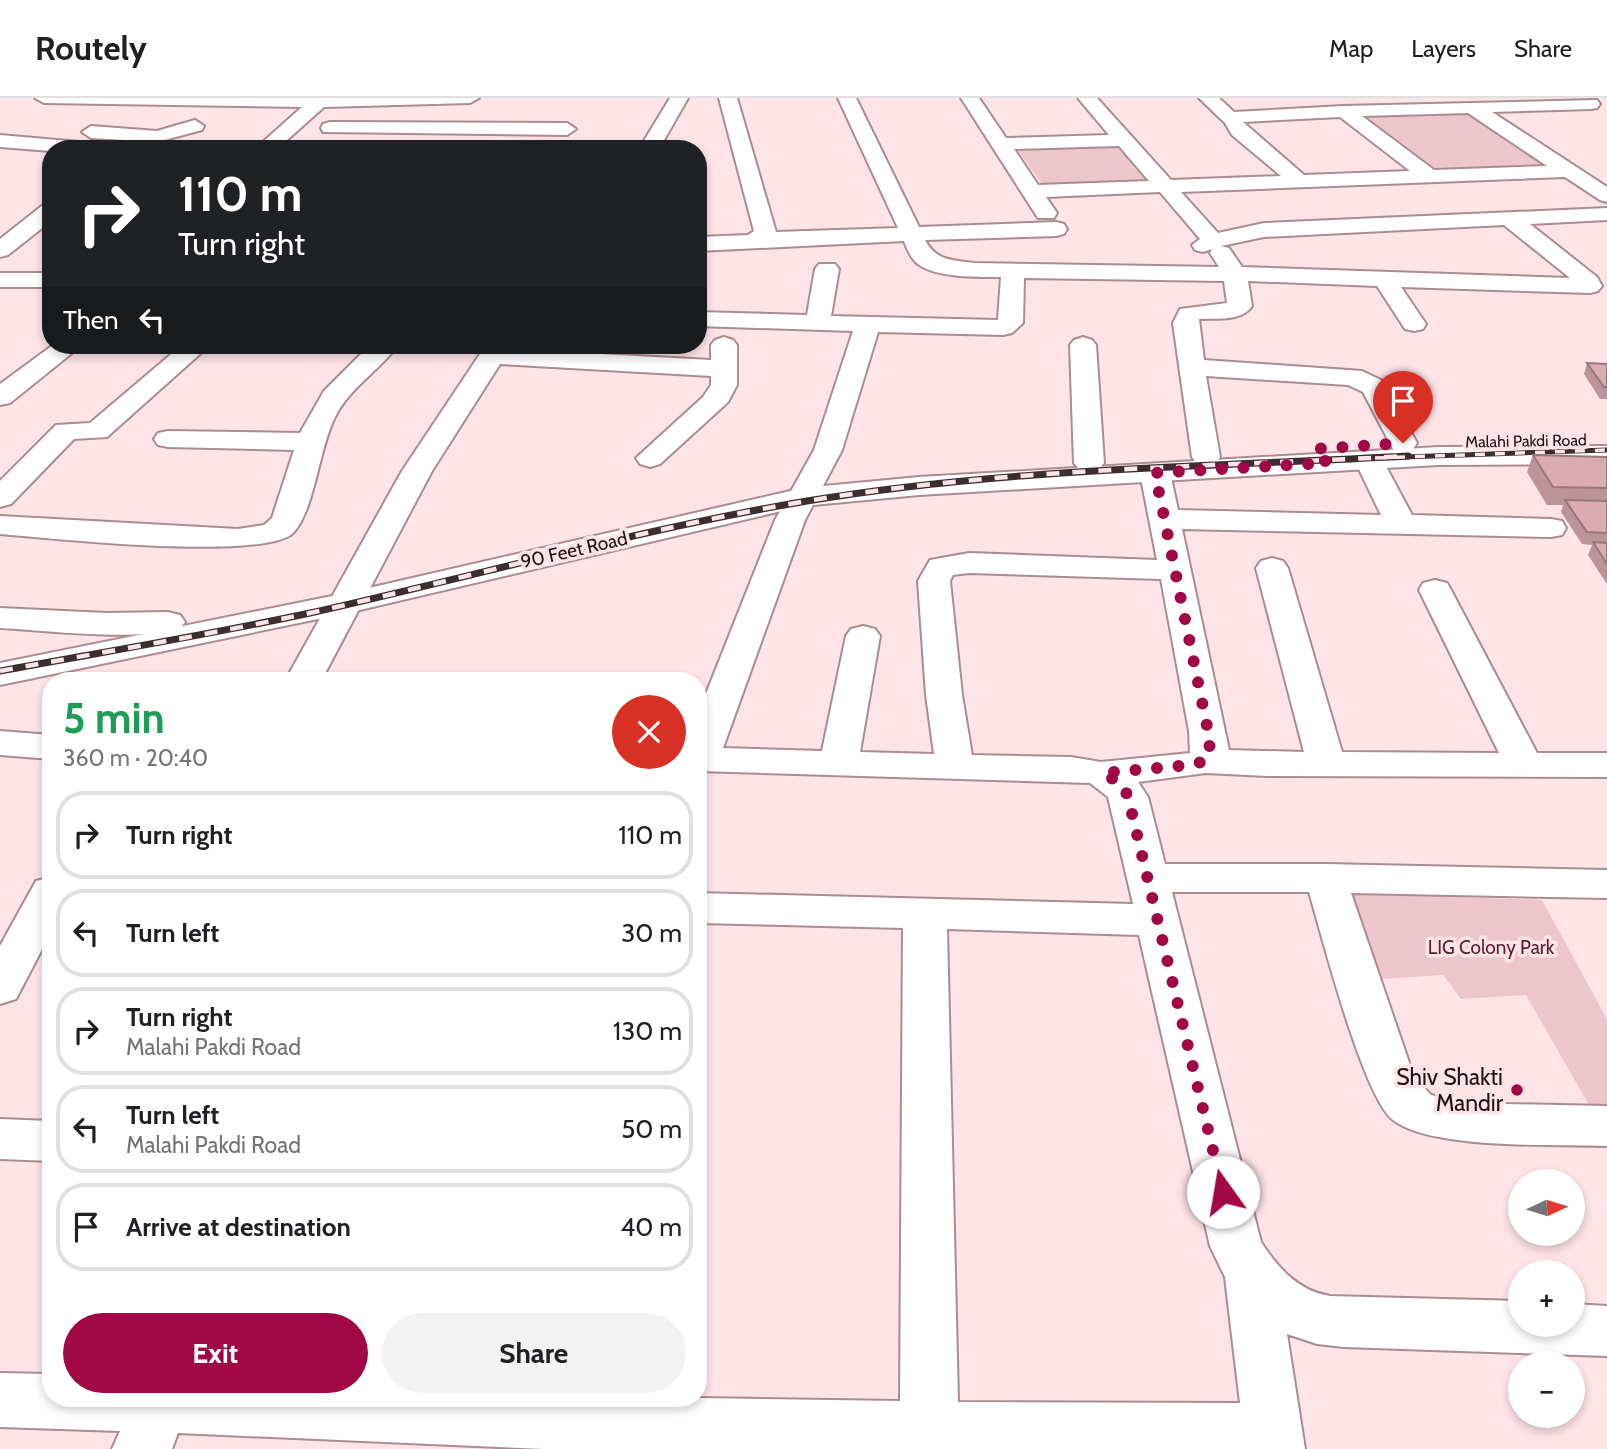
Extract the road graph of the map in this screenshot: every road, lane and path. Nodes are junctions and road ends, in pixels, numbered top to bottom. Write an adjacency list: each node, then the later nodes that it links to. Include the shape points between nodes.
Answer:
1 (47, 98): 10 (street); 18 (street)
2 (459, 98): 3 (street); 14 (street)
3 (470, 98)
4 (679, 98): 27 (street)
5 (728, 98): 47 (street, via 766,230)
6 (847, 98): 45 (street)
7 (970, 98): 31 (street)
8 (1087, 98): 28 (street)
9 (1208, 98): 20 (street)
10 (111, 99): 13 (street)
11 (184, 100): 12 (street); 13 (street)
12 (262, 100): 14 (street)
13 (152, 102): 24 (street)
14 (319, 102): 25 (street)
15 (1593, 105): 16 (street)
16 (1471, 107): 19 (street); 34 (street)
17 (570, 109): 23 (street)
18 (24, 111)
19 (1343, 111): 20 (street, via 1247,115); 35 (street)
20 (1232, 120): 36 (street)
21 (195, 126): 24 (street, via 170,137)
22 (330, 128): 23 (street)
23 (567, 128): 26 (street)
24 (91, 140)
25 (275, 140)
26 (563, 140)
27 (654, 140)
28 (1125, 140): 31 (street); 37 (street)
29 (0, 141): 30 (street)
30 (32, 144): 32 (street); 33 (street)
31 (1000, 144): 38 (street)
32 (42, 145)
33 (1, 163)
34 (1568, 171): 35 (street); 39 (street)
35 (1429, 176): 36 (street)
36 (1297, 179): 37 (street)
37 (1166, 184): 38 (street); 50 (street)
38 (1034, 191): 51 (street)
39 (1607, 197)
40 (1607, 214): 42 (street)
41 (42, 215): 46 (street)
42 (1510, 219): 43 (street); 62 (street)
43 (1410, 224): 44 (street); 48 (street)
44 (1313, 228): 50 (street, via 1244,232); 57 (street)
45 (912, 234): 47 (street); 51 (street); 55 (street, via 924,258 934,264)
46 (9, 235): 52 (street)
47 (760, 239): 49 (street)
48 (1430, 241)
49 (707, 243)
50 (1201, 244): 56 (street, via 1225,257)
51 (1074, 248): 55 (street); 56 (street)
52 (0, 250)
53 (1450, 259): 61 (street)
54 (827, 269): 65 (street)
55 (1013, 271): 66 (street, via 1009,326 984,329)
56 (1236, 274): 57 (street); 74 (street, via 1240,306 1187,317)
57 (1356, 279): 58 (street)
58 (1385, 279): 61 (street); 67 (street)
59 (0, 280): 60 (street)
60 (42, 280)
61 (1475, 283): 62 (street)
62 (1599, 289)
63 (707, 319): 64 (street)
64 (730, 320): 65 (street); 76 (street)
65 (818, 321): 66 (street)
66 (868, 323): 92 (street, via 828,450)
67 (1414, 324)
68 (1083, 345): 88 (street)
69 (57, 354): 77 (street)
70 (187, 354): 93 (street, via 97,431 66,431)
71 (376, 354): 81 (street, via 328,405)
72 (493, 354): 101 (street, via 417,471)
73 (546, 354): 76 (street)
74 (1192, 367): 82 (street, via 1353,377 1374,387); 85 (street)
75 (0, 369): 77 (street)
76 (724, 369): 86 (street, via 724,384 714,402)
77 (33, 372): 78 (street)
78 (0, 397)
79 (168, 439): 81 (street)
80 (1607, 440): 82 (street, Malahi Pakdi Road)
81 (311, 441): 96 (street, via 287,519 282,527 258,537)
82 (1403, 443): 84 (street, Malahi Pakdi Road)
83 (1607, 455): 87 (street, Malahi Pakdi Road)
84 (1321, 456): 85 (street, Malahi Pakdi Road); 87 (street, Malahi Pakdi Road); 89 (street, Malahi Pakdi Road)
85 (1206, 457): 89 (street, Malahi Pakdi Road)
86 (650, 458)
87 (1369, 461): 97 (street)
88 (1089, 463): 89 (street, 90 Feet Road); 92 (street, 90 Feet Road, via 914,470)
89 (1153, 467): 92 (street, 90 Feet Road, via 919,486); 95 (street)
90 (1545, 469): 91 (street)
91 (1607, 471)
92 (807, 489): 101 (street, 90 Feet Road); 108 (street, via 790,520)
93 (0, 498)
94 (1562, 516): 97 (street)
95 (1164, 519): 97 (street); 99 (street)
96 (0, 525)
97 (1402, 526)
98 (1272, 568): 115 (street)
99 (1175, 570): 112 (street, via 1210,740); 117 (street, via 990,563 942,568 934,581)
100 (1435, 590): 114 (street)
101 (352, 594): 103 (street, 90 Feet Road); 106 (street); 107 (street, 90 Feet Road)
102 (0, 618): 103 (street)
103 (168, 622): 105 (street, 90 Feet Road)
104 (863, 636): 113 (street)
105 (0, 657)
106 (308, 672)
107 (0, 674)
108 (707, 739)
109 (0, 743): 110 (street)
110 (42, 746)
111 (707, 758): 113 (street)
112 (1205, 761): 115 (street); 118 (street)
113 (839, 763): 117 (street)
114 (1523, 763): 115 (street); 116 (street)
115 (1326, 764)
116 (1607, 765)
117 (955, 766): 118 (street)
118 (1103, 773): 121 (street, via 1123,785 1128,797)
119 (1325, 878): 120 (street); 121 (street); 126 (street, via 1391,1080 1412,1108 1445,1118)
120 (1607, 884)
121 (1152, 899): 124 (street); 129 (street, via 1236,1246)
122 (42, 907): 125 (street)
123 (707, 908): 124 (street)
124 (925, 914): 136 (street)
125 (2, 978)
126 (1607, 1126)
127 (0, 1139): 128 (street)
128 (42, 1141)
129 (1252, 1277): 130 (street, via 1274,1299 1308,1317); 137 (street)
130 (1607, 1331)
131 (0, 1400): 135 (street)
132 (301, 1407): 135 (street)
133 (368, 1407): 134 (street)
134 (625, 1424): 136 (street)
135 (151, 1427)
136 (929, 1440): 137 (street)
137 (1273, 1440)

